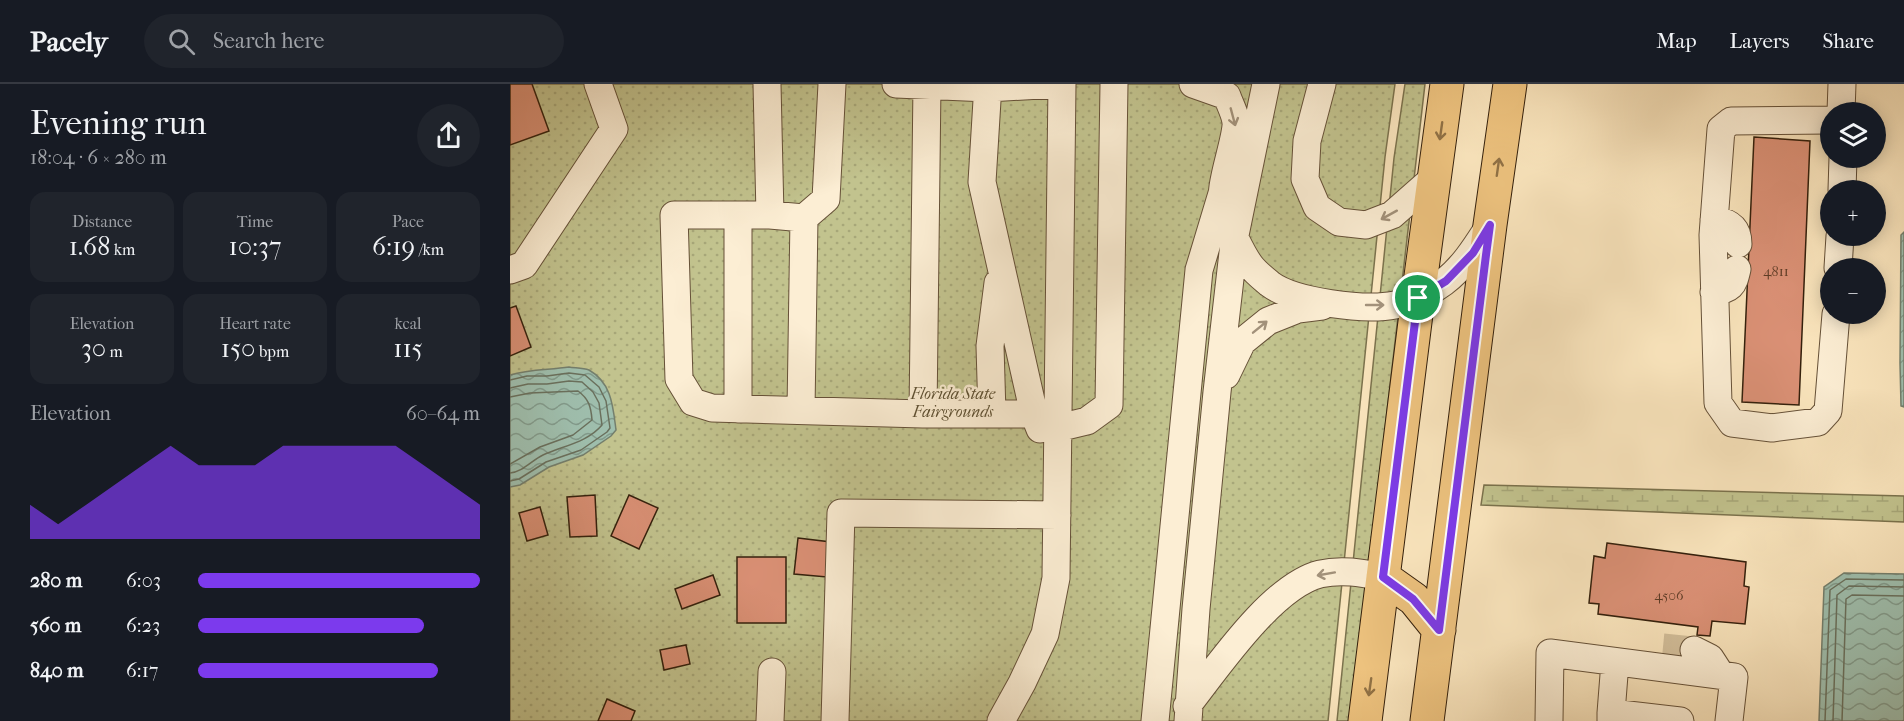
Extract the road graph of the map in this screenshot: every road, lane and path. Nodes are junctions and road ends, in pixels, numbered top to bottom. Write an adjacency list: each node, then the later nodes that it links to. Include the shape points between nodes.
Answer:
1 (598, 84): 26 (lane, via 614,129 524,265)
2 (767, 84): 20 (lane)
3 (832, 84): 21 (lane, via 826,199)
4 (896, 84): 13 (lane)
5 (1060, 84): 14 (lane); 37 (lane)
6 (1113, 84): 37 (lane, via 1109,405 1087,421)
7 (1193, 84): 18 (lane, one-way to 18, via 1227,96 1237,124)
8 (1266, 84): 24 (lane)
9 (1322, 84): 17 (lane, one-way to 9, via 1392,215 1366,225 1339,222 1317,207 1305,179 1307,141)
10 (1447, 84): 17 (main road, one-way to 17)
11 (1510, 84): 23 (main road, one-way to 11)
12 (1842, 84): 15 (lane)
13 (927, 85): 14 (lane); 34 (lane)
14 (988, 86): 25 (lane, via 982,182)
15 (1841, 102)
16 (1820, 120): 22 (lane, via 1731,121 1721,129)
17 (1434, 178): 28 (main road)
18 (1224, 187): 24 (lane, via 1222,210); 52 (lane, via 1199,270)
19 (738, 215): 20 (lane); 32 (lane); 32 (lane, via 674,215 679,380 693,402 712,408)
20 (770, 215): 21 (lane)
21 (804, 218): 33 (lane)
22 (1713, 220): 27 (lane); 27 (lane, via 1725,222 1737,235 1734,283 1728,289)
23 (1490, 225): 28 (lane, via 1473,253 1446,281); 41 (main road)
24 (1235, 235): 29 (lane, via 1250,266 1272,285 1298,298); 31 (lane)
25 (1001, 264): 35 (lane, via 990,346); 36 (lane)
26 (510, 270)
27 (1714, 292): 30 (lane, via 1718,403 1732,423 1772,428 1818,422 1828,411)
28 (1418, 298): 29 (lane, one-way to 28, via 1394,305); 40 (main road)
29 (1332, 304): 31 (lane, one-way to 29, via 1242,342 1268,321 1298,309)
30 (1835, 324)
31 (1217, 392): 47 (lane)
32 (738, 409): 33 (lane)
33 (801, 410): 34 (lane)
34 (923, 414): 35 (lane)
35 (992, 414): 36 (lane)
36 (1034, 414): 38 (lane)
37 (1058, 428): 38 (lane)
38 (1057, 469): 39 (lane)
39 (1057, 515): 50 (lane, via 841,513); 51 (lane, via 1056,578 1045,634)
40 (1383, 577): 41 (main road, via 1413,599); 47 (lane, one-way to 47, via 1350,571 1318,575 1297,584 1255,619); 53 (main road, one-way to 53)
41 (1439, 630): 54 (main road)
42 (1663, 647): 44 (lane)
43 (1694, 650): 46 (lane, via 1710,658)
44 (1624, 663): 46 (lane); 48 (lane); 55 (lane, via 1550,653)
45 (772, 672): 49 (lane)
46 (1721, 675): 57 (lane, via 1734,677)
47 (1184, 715)
48 (1611, 717): 56 (lane)
49 (770, 721)
50 (835, 721)
51 (1001, 721)
52 (1155, 721)
53 (1365, 721)
54 (1427, 721)
55 (1550, 721)
56 (1680, 721)
57 (1729, 721)

